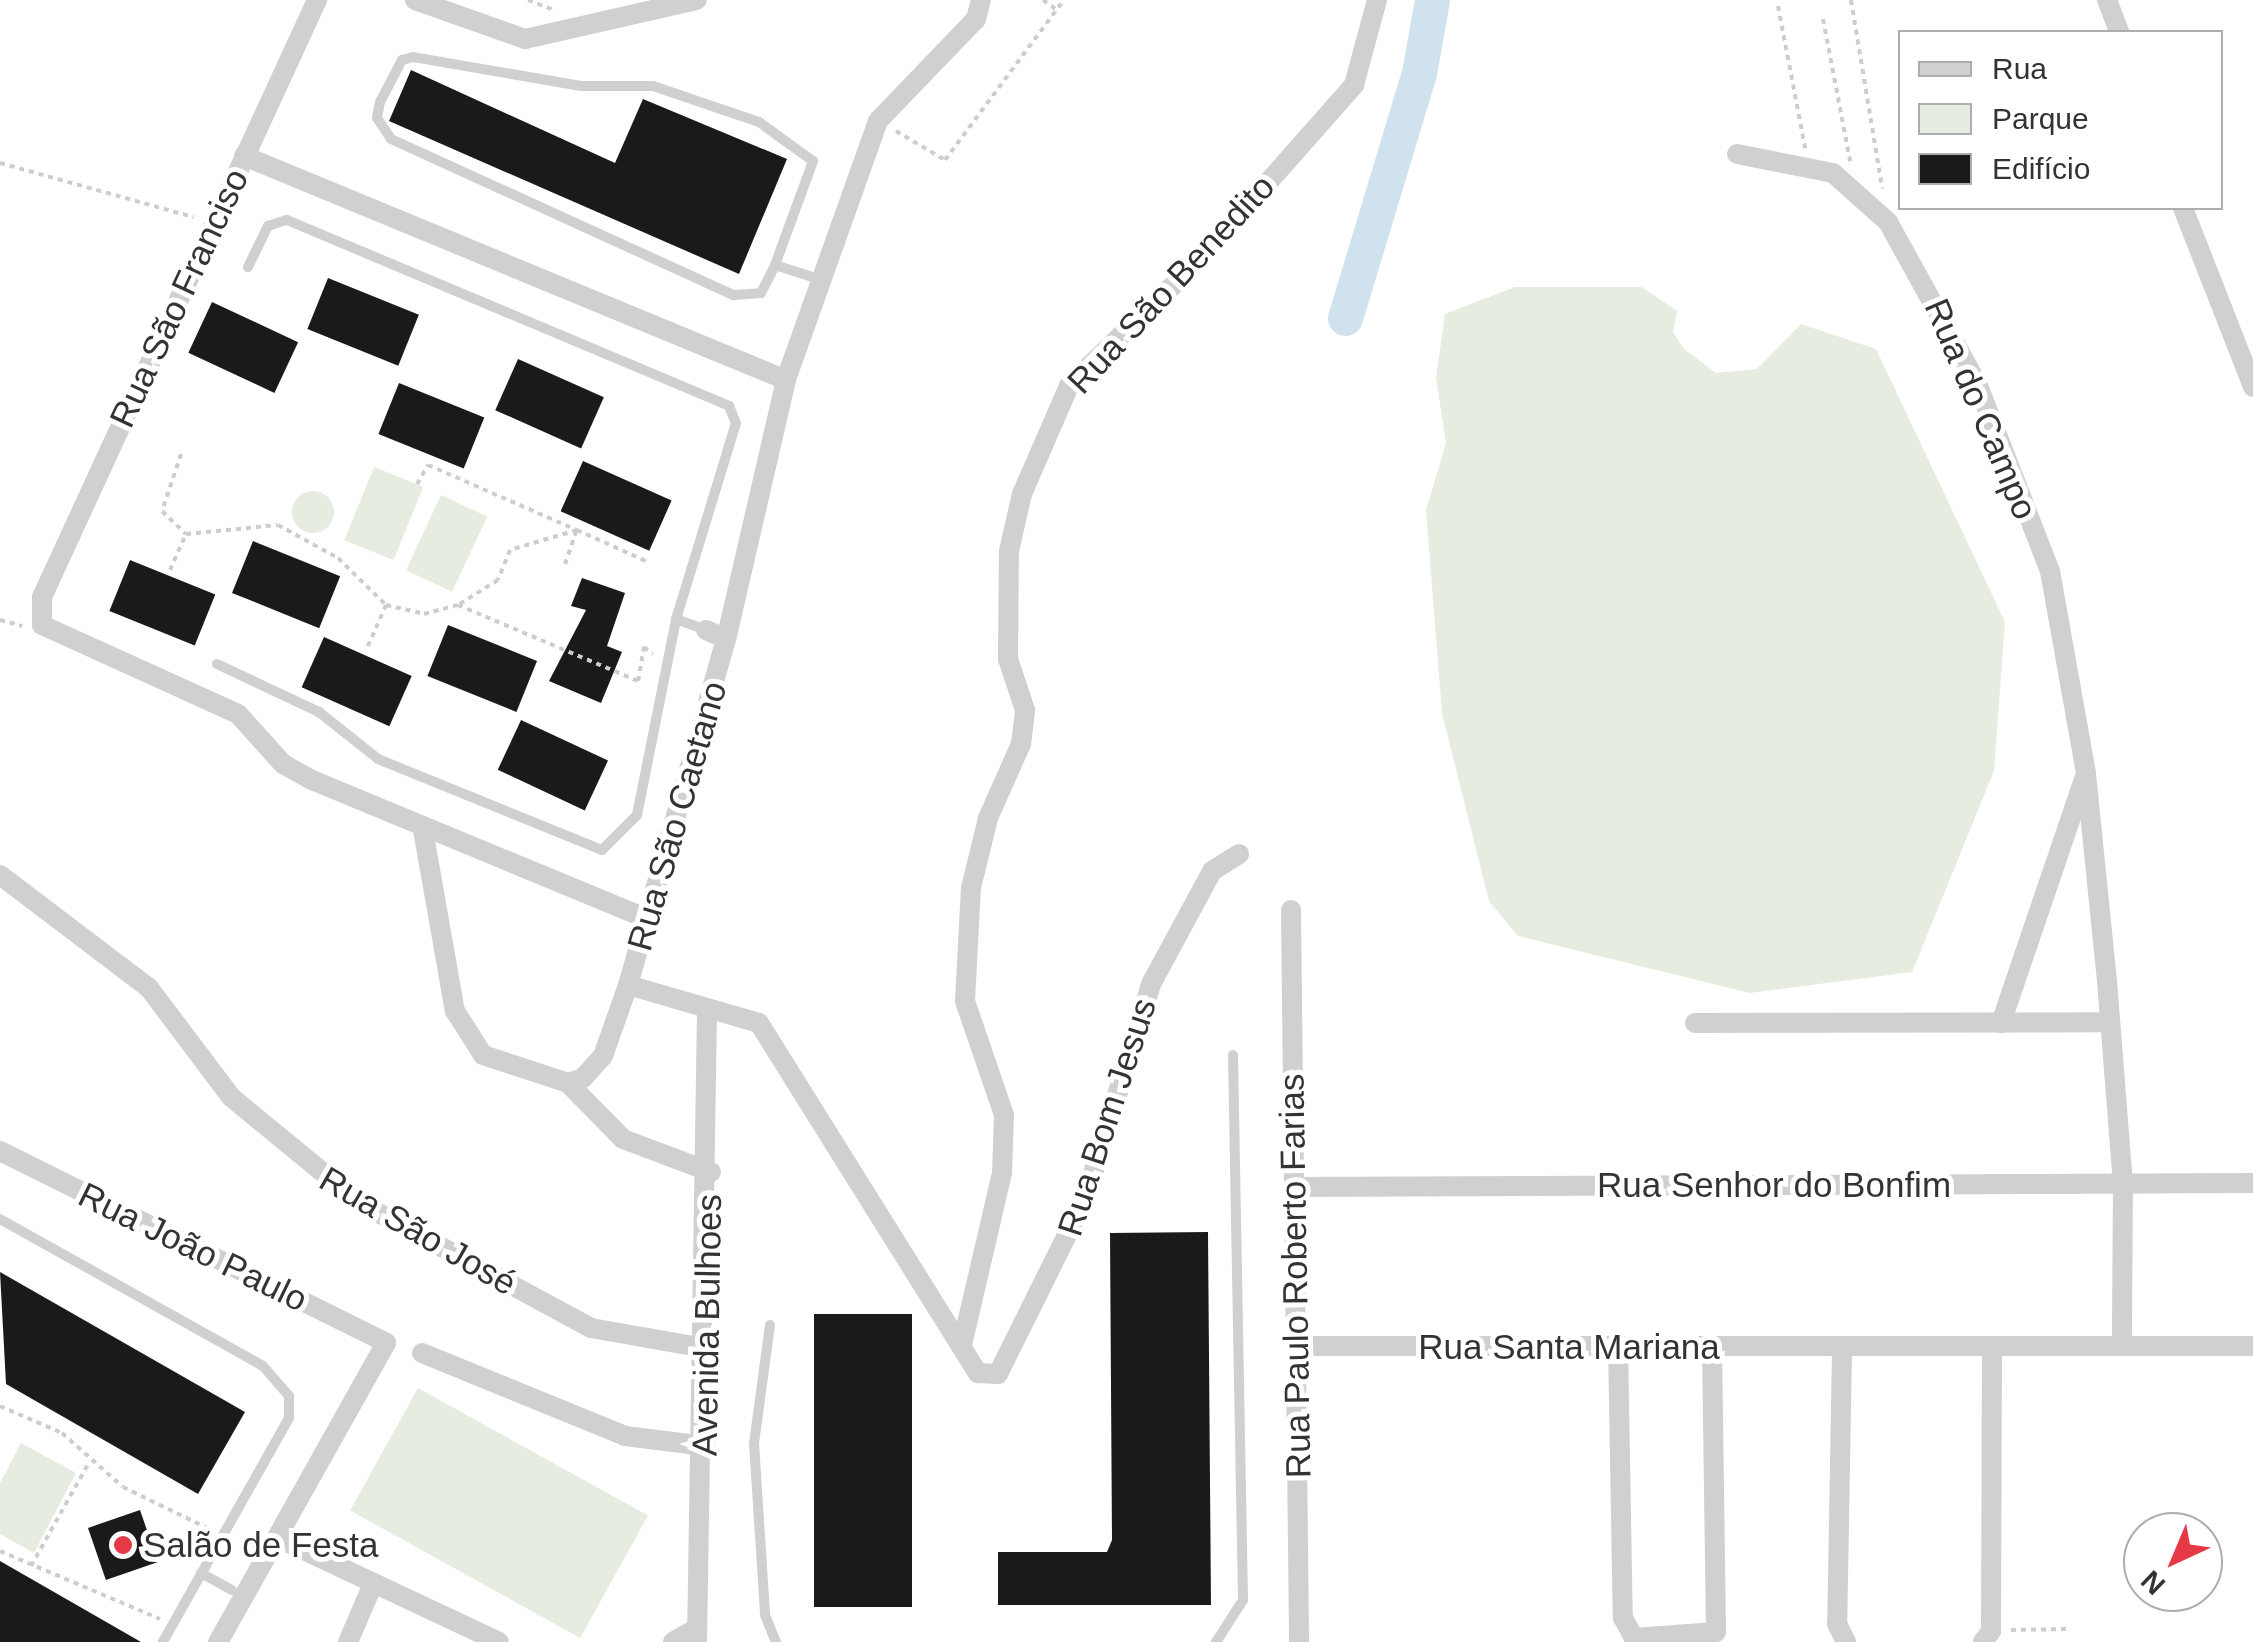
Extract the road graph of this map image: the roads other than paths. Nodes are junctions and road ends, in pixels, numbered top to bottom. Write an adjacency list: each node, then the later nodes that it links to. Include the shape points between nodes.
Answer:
1 (318, 0): 9 (street, Rua São Franciso)
2 (414, 0): 3 (street, via 525,39)
3 (696, 0)
4 (982, 0): 13 (street, Rua São Caetano, via 976,19 878,121)
5 (1376, 0): 41 (street, Rua São Benedito, via 1354,85 1070,386 1022,494 1009,550 1008,659 1025,710 1022,744 988,818 971,888 965,1001 1004,1115 1002,1173)
6 (2107, 0): 7 (street)
7 (2118, 30)
8 (1737, 154): 20 (street, Rua do Campo, via 1808,168 1854,186 1888,222 1977,383 2050,571)
9 (244, 156): 14 (street); 21 (street, Rua São Franciso, via 37,612 51,634 238,714 283,764)
10 (2184, 210): 15 (street)
11 (775, 265): 11 (lane, via 761,293 734,295 391,139 377,118 380,102 402,60 413,57 581,86 654,86 759,122 812,162); 13 (lane)
12 (248, 267): 16 (lane, via 268,226 287,220 729,406 736,422)
13 (822, 280): 14 (street, Rua São Caetano)
14 (786, 380): 18 (street, Rua São Caetano)
15 (2253, 387)
16 (676, 619): 17 (lane); 19 (lane, via 638,815 602,850 378,758 319,712)
17 (706, 630): 18 (street)
18 (726, 638): 25 (street, Rua São Caetano)
19 (217, 664)
20 (2086, 774): 28 (street, Rua do Campo); 30 (street, Rua do Campo)
21 (424, 830): 25 (street); 32 (street, via 464,1036 502,1066)
22 (1239, 854): 50 (street, Rua Bom Jesus, via 1212,870 1150,984 1084,1199 1007,1364)
23 (0, 875): 46 (street, Rua São José, via 148,988 231,1097 360,1203 592,1328)
24 (1291, 910): 37 (street, Rua Paulo Roberto Farias)
25 (650, 920): 26 (street, Rua São Caetano)
26 (628, 985): 27 (street, Rua São Caetano); 32 (street, via 604,1056)
27 (708, 1009): 34 (street, Avenida Bulhoes); 41 (street, Rua São Caetano, via 758,1024)
28 (2109, 1022): 30 (street); 35 (street, Rua do Campo)
29 (1695, 1023): 30 (street)
30 (2001, 1023)
31 (1232, 1056): 65 (lane, via 1243,1600)
32 (568, 1083): 34 (street, via 623,1139)
33 (0, 1151): 52 (street, Rua João Paulo, via 386,1343)
34 (711, 1172): 46 (street, Avenida Bulhoes)
35 (2123, 1183): 36 (street, Rua Senhor do Bonfim); 37 (street, Rua Senhor do Bonfim); 42 (street, Rua do Campo)
36 (2253, 1183)
37 (1294, 1187): 43 (street, Rua Paulo Roberto Farias)
38 (0, 1220): 53 (lane, via 276,1376 289,1418)
39 (770, 1325): 64 (lane, via 754,1443 765,1616)
40 (1618, 1344): 43 (street, Rua Santa Mariana); 47 (street, Rua Santa Mariana); 47 (street, via 1622,1618 1634,1638 1716,1632)
41 (962, 1345): 50 (street, Rua São Caetano)
42 (2122, 1345): 44 (street, Rua Santa Mariana); 45 (street, Rua Santa Mariana)
43 (1296, 1346): 66 (street, Rua Paulo Roberto Farias)
44 (2253, 1346)
45 (1992, 1347): 48 (street, Rua Santa Mariana); 58 (street)
46 (705, 1348): 51 (street, Avenida Bulhoes)
47 (1712, 1348): 48 (street, Rua Santa Mariana)
48 (1842, 1350): 56 (street)
49 (422, 1353): 51 (street, via 625,1436)
50 (978, 1373)
51 (704, 1446): 57 (street, Avenida Bulhoes)
52 (278, 1538): 54 (street); 55 (street)
53 (201, 1574): 55 (lane); 59 (lane)
54 (373, 1584): 61 (street); 62 (street)
55 (238, 1593): 60 (street)
56 (1841, 1633)
57 (697, 1635): 63 (street)
58 (1987, 1636)
59 (163, 1642)
60 (218, 1642)
61 (348, 1642)
62 (499, 1642)
63 (674, 1642)
64 (776, 1642)
65 (1216, 1642)
66 (1299, 1642)

